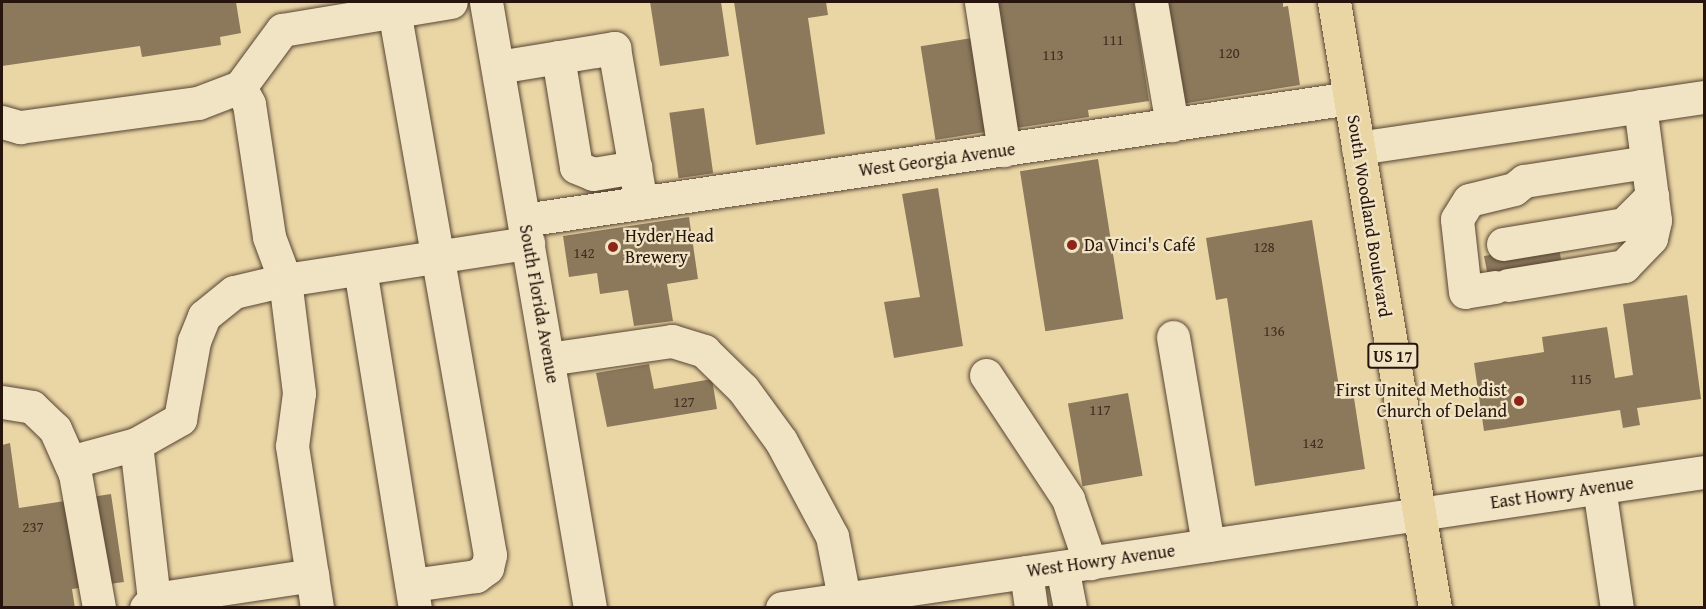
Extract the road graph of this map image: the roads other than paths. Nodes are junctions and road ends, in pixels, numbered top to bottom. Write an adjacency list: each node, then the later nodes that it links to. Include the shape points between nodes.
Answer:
1 (451, 2): 6 (street)
2 (486, 2): 8 (street, South Florida Avenue)
3 (981, 2): 16 (street)
4 (1151, 2): 14 (street)
5 (1334, 2): 11 (main road, South Woodland Boulevard / US 17)
6 (394, 10): 9 (street, via 282,30); 23 (street)
7 (558, 57): 8 (street); 18 (street, via 576,167 593,174); 18 (street, via 614,48)
8 (498, 67): 21 (street, South Florida Avenue)
9 (240, 87): 13 (street, via 198,103 20,127); 25 (street, via 249,104 269,237)
10 (1704, 97): 12 (street)
11 (1350, 98): 14 (street, West Georgia Avenue); 15 (main road, South Woodland Boulevard / US 17)
12 (1640, 106): 15 (street); 17 (street)
13 (2, 122)
14 (1172, 125): 16 (street, West Georgia Avenue)
15 (1358, 148): 34 (main road, South Woodland Boulevard / US 17)
16 (1004, 150): 20 (street, West Georgia Avenue)
17 (1647, 162): 19 (street); 22 (street, via 1524,181 1514,189 1469,200 1456,219)
18 (635, 167): 20 (street)
19 (1652, 196): 22 (street, via 1624,224); 22 (street, via 1655,220 1651,238 1624,266 1465,292)
20 (640, 203): 21 (street, West Georgia Avenue)
21 (526, 232): 23 (street, West Georgia Avenue); 27 (street, South Florida Avenue)
22 (1483, 247)
23 (440, 256): 24 (street, West Georgia Avenue); 39 (street, via 490,562 476,576)
24 (360, 269): 25 (street, West Georgia Avenue); 39 (street)
25 (285, 280): 30 (street, West Georgia Avenue, via 234,292 204,316 194,341 180,419); 38 (street, via 299,393 292,446)
26 (1173, 337): 35 (street)
27 (548, 359): 40 (street, via 672,341 704,351 743,389 781,441 832,536); 44 (street, South Florida Avenue)
28 (986, 375): 36 (street, via 1068,499)
29 (2, 402): 31 (street, via 32,407 55,429)
30 (136, 444): 31 (street, West Georgia Avenue); 41 (street)
31 (70, 462): 42 (street)
32 (1704, 472): 33 (street, East Howry Avenue)
33 (1599, 488): 34 (street, East Howry Avenue); 49 (street)
34 (1419, 513): 35 (street, West Howry Avenue); 48 (main road, South Woodland Boulevard / US 17)
35 (1208, 545): 36 (street, West Howry Avenue)
36 (1076, 565): 37 (street, West Howry Avenue); 47 (street)
37 (1026, 573): 40 (street, West Howry Avenue); 46 (street)
38 (312, 575): 41 (street); 43 (street)
39 (414, 596)
40 (850, 602): 45 (street, West Howry Avenue)
41 (150, 603)
42 (99, 608)
43 (317, 608)
44 (590, 608)
45 (782, 608)
46 (1031, 608)
47 (1070, 608)
48 (1435, 608)
49 (1617, 608)

